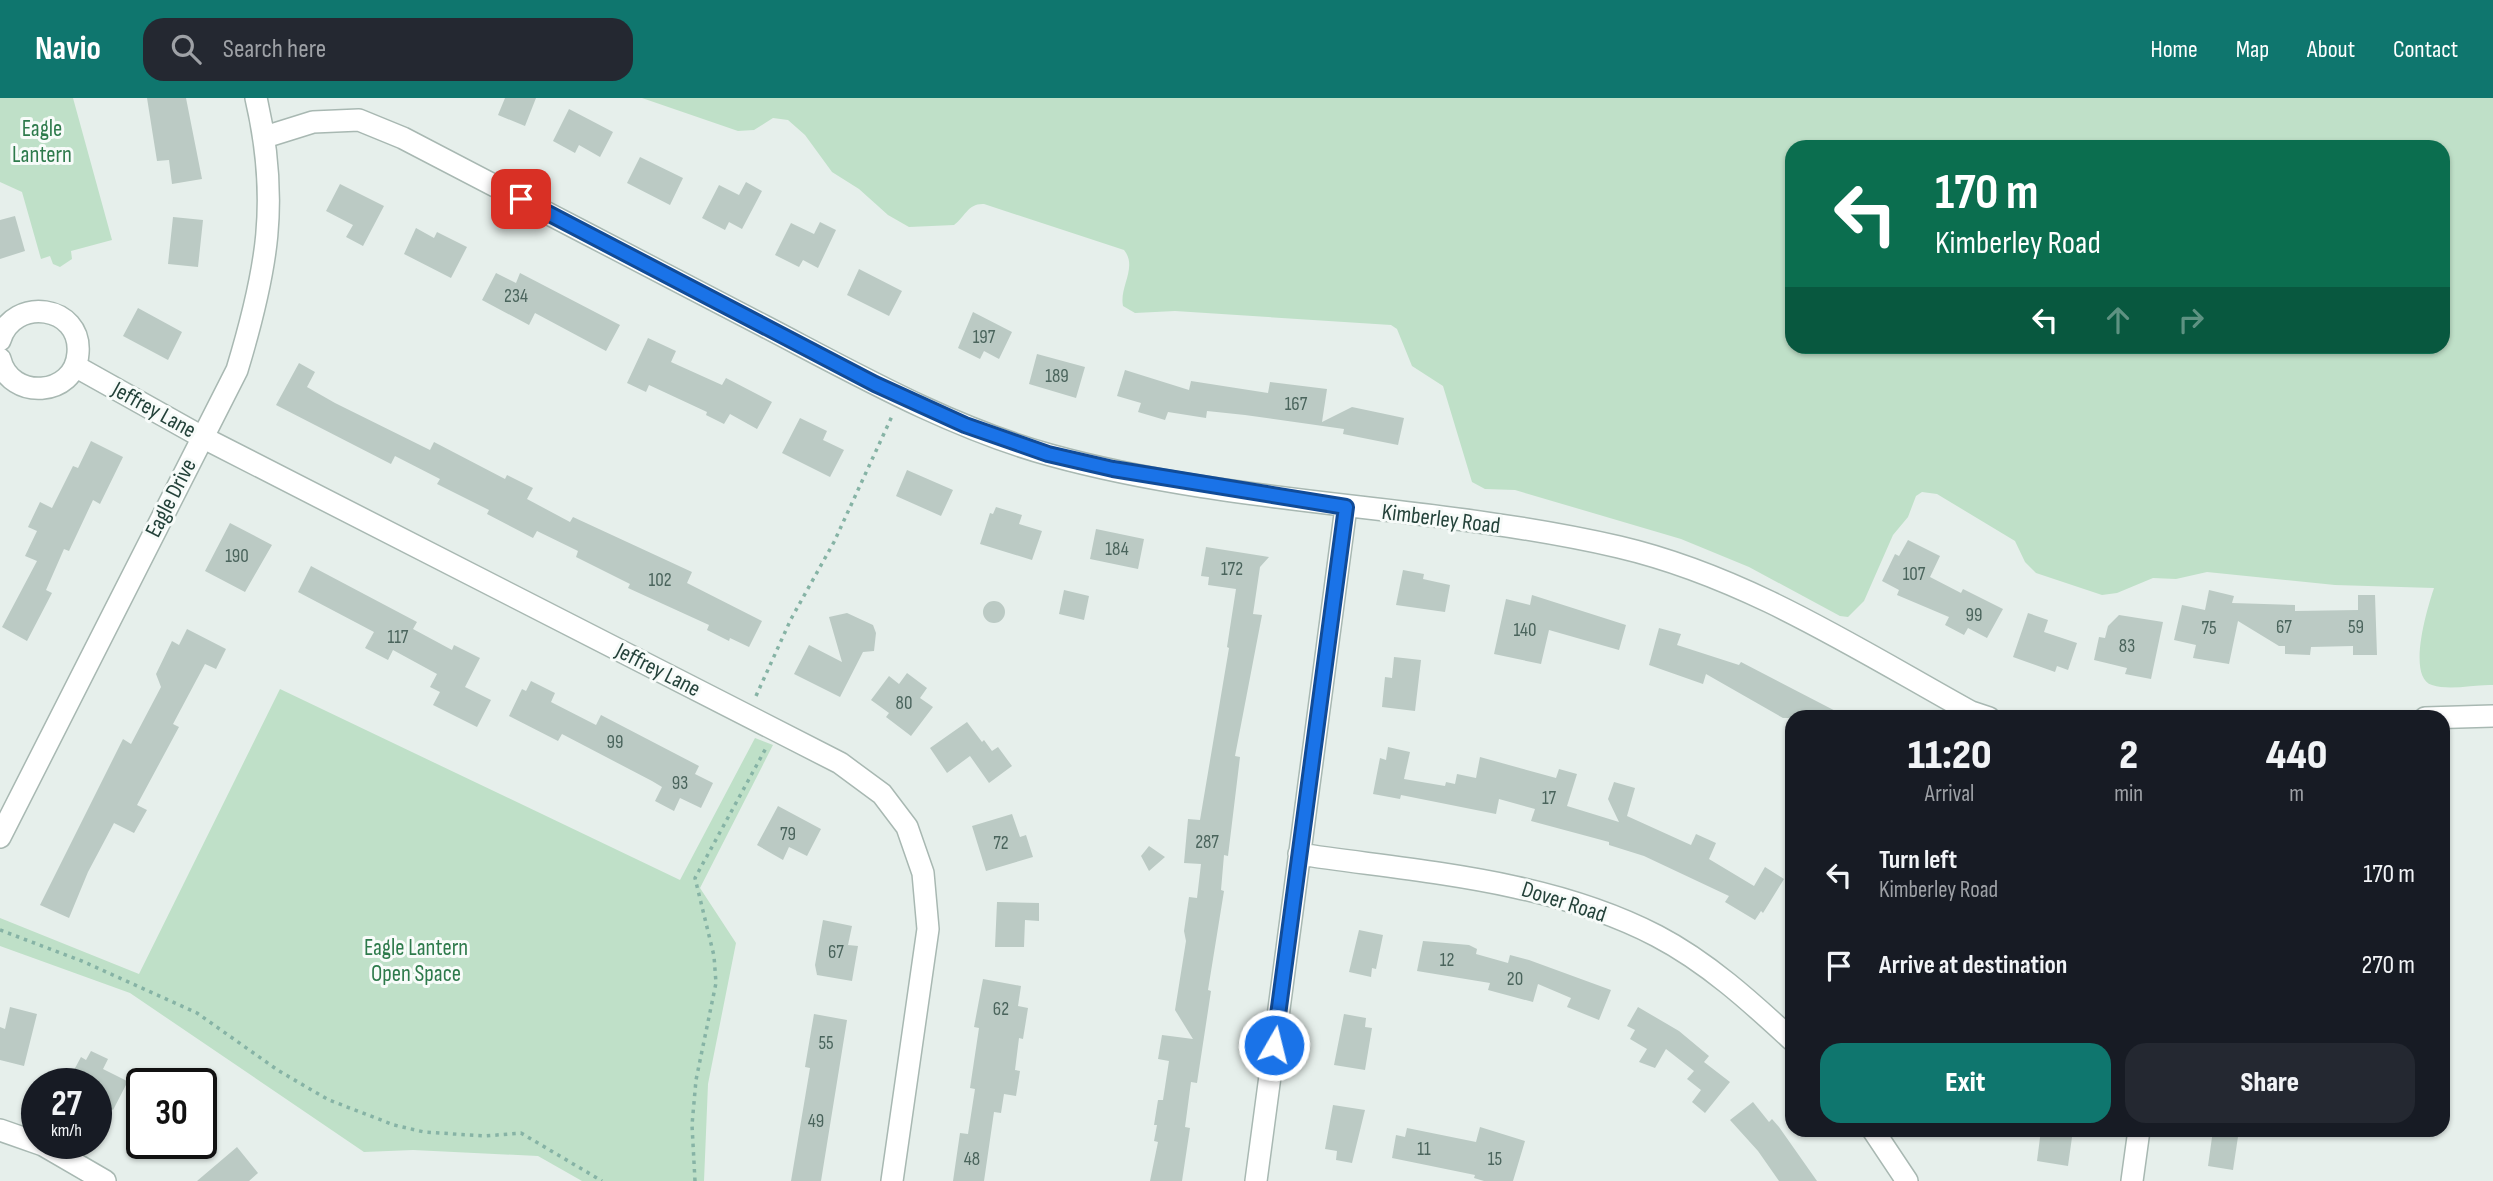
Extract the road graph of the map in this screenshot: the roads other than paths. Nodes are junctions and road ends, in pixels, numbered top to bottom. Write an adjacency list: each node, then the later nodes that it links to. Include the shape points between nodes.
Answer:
1 (256, 98): 2 (street, Eagle Drive)
2 (265, 137): 6 (street, Eagle Drive, via 270,225 259,298 237,370); 7 (street, Kimberley Road, via 313,122 359,120 403,138 965,425 1048,454 1134,473)
3 (0, 340): 5 (street, via 16,317 28,311 53,312 64,319 77,340)
4 (0, 359): 5 (street, via 7,374 30,389 56,386)
5 (75, 366): 6 (street, Jeffrey Lane)
6 (202, 437): 11 (street, Eagle Drive); 18 (street, Jeffrey Lane, via 840,763 882,794 907,827 923,873 928,929)
7 (1346, 507): 8 (street, Kimberley Road, via 1539,532 1622,548 1698,572 1833,632); 12 (street)
8 (1968, 710)
9 (2493, 716): 10 (street)
10 (2450, 717)
11 (0, 837)
12 (1299, 854): 13 (street, Dover Road, via 1498,882 1582,905 1658,936 1740,992); 19 (street)
13 (1785, 1034)
14 (0, 1130): 17 (street, via 43,1145)
15 (1878, 1137): 20 (street)
16 (2138, 1137): 21 (street)
17 (105, 1181)
18 (892, 1181)
19 (1256, 1181)
20 (1907, 1181)
21 (2132, 1181)

